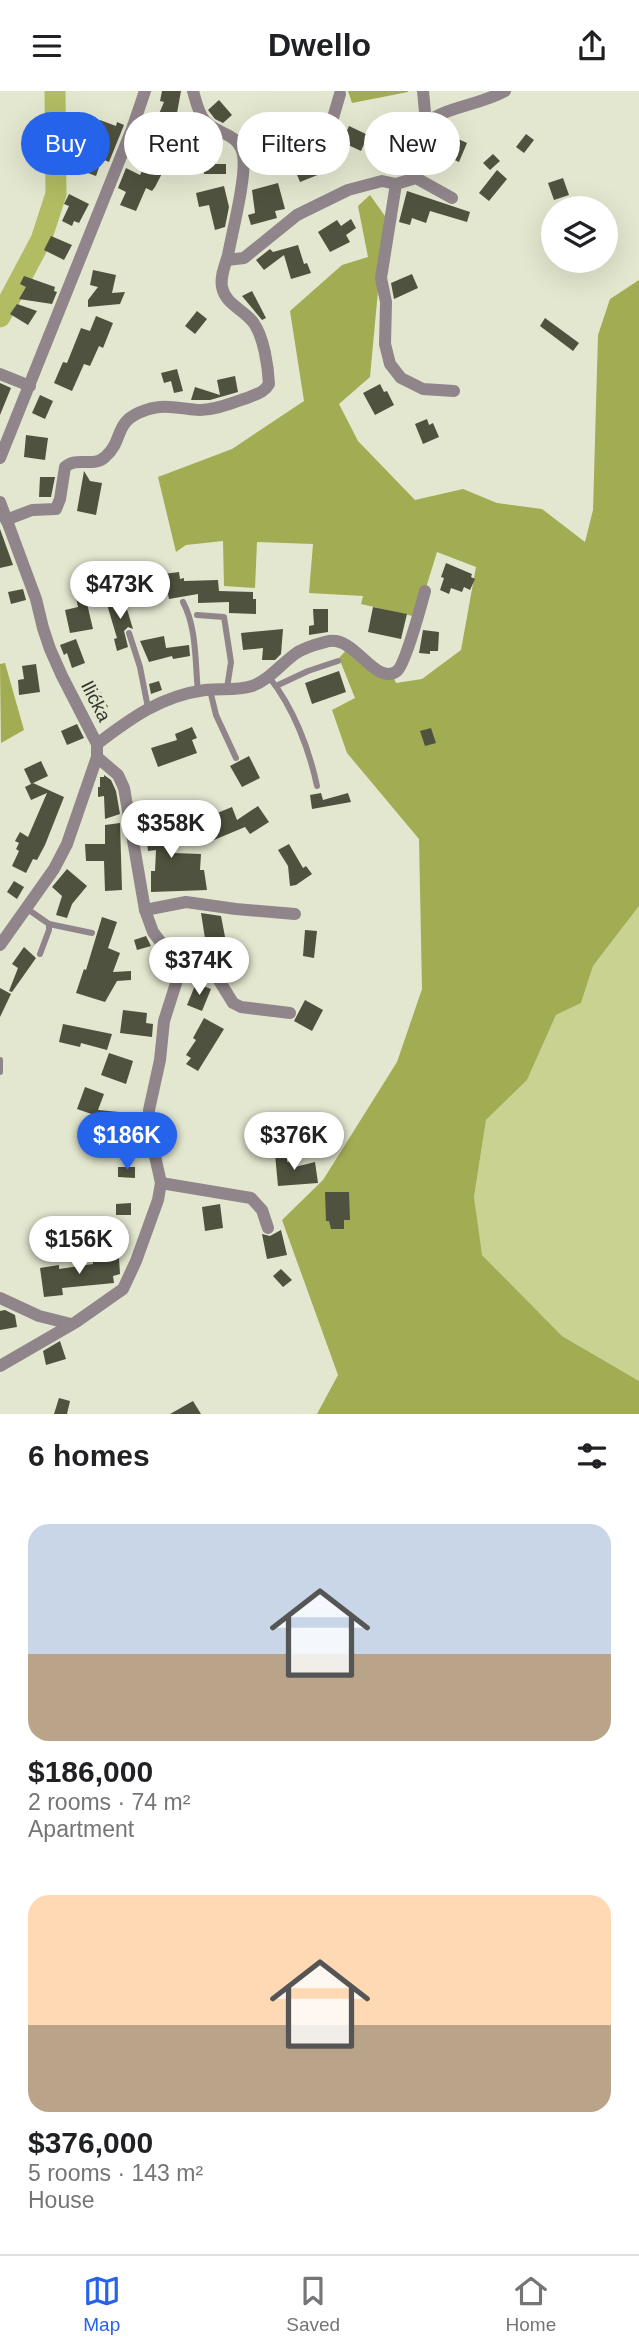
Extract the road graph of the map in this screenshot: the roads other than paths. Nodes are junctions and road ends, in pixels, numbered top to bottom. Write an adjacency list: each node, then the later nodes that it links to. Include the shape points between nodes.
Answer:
1 (145, 91): 17 (street)
2 (194, 91): 9 (street, via 203,119)
3 (423, 91): 7 (street)
4 (505, 91): 8 (street)
5 (340, 94): 6 (street)
6 (335, 112)
7 (425, 112)
8 (447, 112)
9 (237, 143)
10 (242, 175): 15 (street)
11 (417, 175): 12 (street)
12 (416, 179): 13 (street); 14 (street)
13 (396, 184): 15 (street, via 382,181 348,190 297,215 244,258); 18 (street, via 381,278 390,364 401,378 423,389)
14 (452, 198)
15 (227, 260): 21 (street, via 221,278 223,291 255,325 267,388 225,406 160,406 132,415 104,458 90,463 74,461 65,467 56,509 32,510)
16 (0, 374): 17 (street)
17 (30, 386): 19 (street)
18 (454, 391)
19 (0, 458)
20 (0, 502): 21 (street, Ilićka)
21 (6, 520): 31 (street, Ilićka, via 54,658)
22 (425, 591): 27 (street, via 399,670 382,673 350,646 334,640 297,652)
23 (183, 603): 29 (lane)
24 (197, 615): 28 (lane, via 224,617 231,661)
25 (129, 633): 30 (lane)
26 (338, 661): 27 (lane)
27 (273, 681): 28 (street); 33 (lane, via 301,736)
28 (226, 690): 29 (street)
29 (204, 691): 30 (street); 32 (lane)
30 (148, 708): 31 (street)
31 (97, 751): 34 (street, via 67,844); 35 (street, Ilićka, via 124,788)
32 (236, 758)
33 (317, 786)
34 (26, 908): 37 (lane); 40 (street)
35 (145, 910): 36 (street, via 186,902); 38 (street, Ilićka)
36 (295, 913)
37 (49, 924): 39 (lane); 41 (lane)
38 (153, 932): 42 (street, via 189,964 217,978 233,1003); 45 (street, via 178,970 149,1110)
39 (92, 933)
40 (0, 945)
41 (40, 954)
42 (290, 1013)
43 (0, 1060): 44 (lane)
44 (0, 1072)
45 (161, 1183): 46 (street, via 251,1198 262,1210); 48 (street, via 123,1289)
46 (268, 1228)
47 (0, 1298): 48 (street)
48 (71, 1324): 49 (street)
49 (0, 1366)

